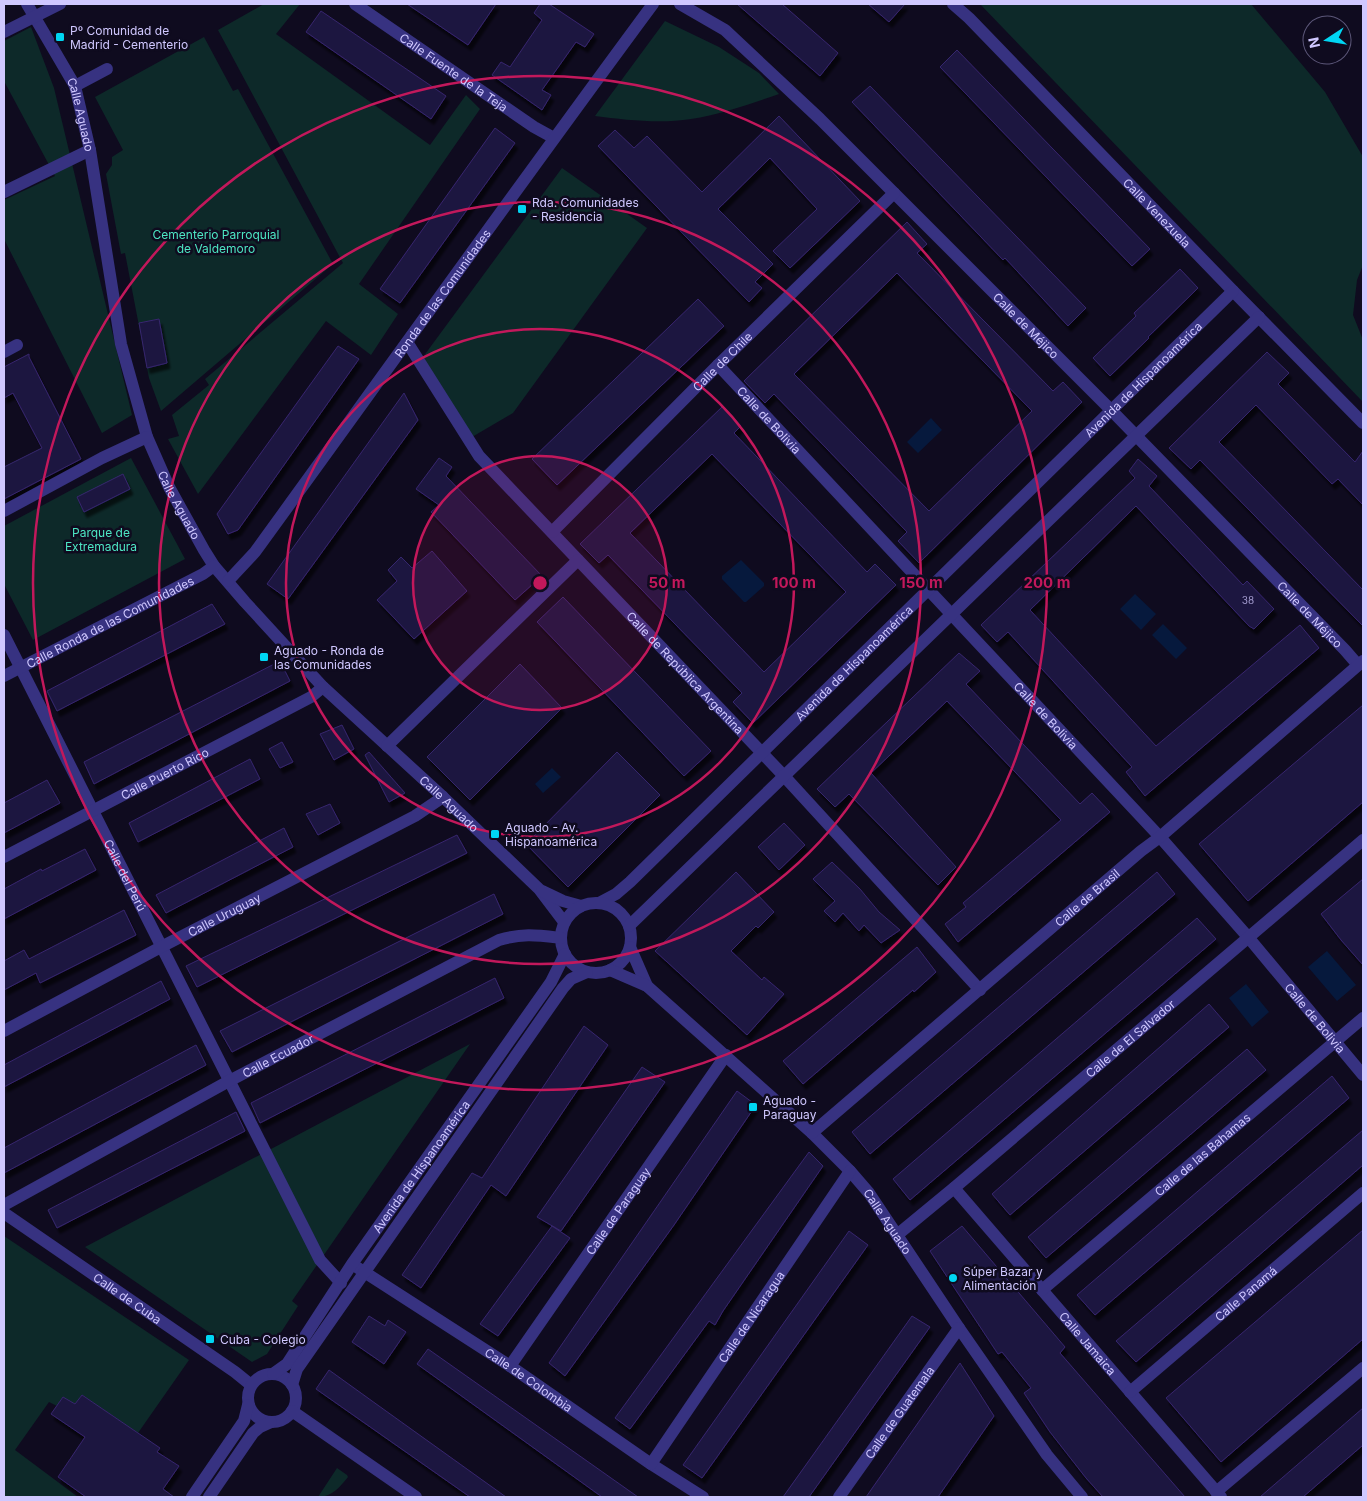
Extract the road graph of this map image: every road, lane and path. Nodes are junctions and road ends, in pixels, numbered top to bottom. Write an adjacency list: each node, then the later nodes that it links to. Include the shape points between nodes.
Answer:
1 (27, 4): 7 (street, Calle Aguado)
2 (60, 4): 7 (street)
3 (354, 4): 11 (street, Calle Fuente de la Teja)
4 (653, 4): 11 (street, Ronda de las Comunidades)
5 (680, 4): 14 (street, Calle de Méjico, via 725,30)
6 (953, 4): 15 (street, Calle Venezuela)
7 (34, 17): 8 (street); 10 (street, Calle Aguado)
8 (4, 32)
9 (107, 69): 10 (street)
10 (74, 86): 12 (street, Calle Aguado)
11 (554, 138): 17 (street, Ronda de las Comunidades)
12 (90, 150): 13 (street); 24 (street, Calle Aguado, via 121,344)
13 (4, 192)
14 (894, 193): 20 (street, Calle de Chile); 21 (street, Calle de Méjico)
15 (1233, 291): 16 (street, Calle Venezuela); 21 (street, Avenida de Hispanoamérica)
16 (1259, 317): 22 (street, Calle Venezuela); 23 (street)
17 (408, 342): 26 (street, Calle de República Argentina, via 479,456); 29 (street, Ronda de las Comunidades, via 255,552)
18 (17, 345): 19 (street)
19 (4, 352)
20 (718, 365): 26 (street, Calle de Chile); 30 (street, Calle de Bolivia)
21 (1112, 411): 23 (street, Calle de Méjico); 30 (street, Avenida de Hispanoamérica)
22 (1363, 423)
23 (1136, 436): 31 (street); 33 (street, Calle de Méjico)
24 (146, 437): 25 (street); 28 (street, Calle Aguado, via 172,493)
25 (4, 511)
26 (552, 532): 27 (street, Calle de República Argentina)
27 (578, 560): 37 (street); 38 (street, Calle de República Argentina)
28 (214, 566): 29 (street, Calle Aguado); 34 (street, Calle Ronda de las Comunidades)
29 (228, 581): 36 (street, Calle Aguado)
30 (928, 589): 31 (street, Calle de Bolivia); 38 (street, Avenida de Hispanoamérica)
31 (952, 614): 39 (street); 42 (street, Calle de Bolivia)
32 (4, 635): 34 (street, Calle del Perú)
33 (1360, 663): 42 (street, Calle de Brasil)
34 (20, 668): 35 (street, Calle Ronda de las Comunidades); 41 (street, Calle del Perú)
35 (4, 676)
36 (324, 687): 37 (street, Calle Aguado); 41 (street, Calle Puerto Rico, via 311,697)
37 (387, 746): 40 (street, Calle Aguado)
38 (763, 753): 39 (street, Calle de República Argentina); 46 (street, Avenida de Hispanoamérica, via 630,882)
39 (784, 776): 49 (street); 58 (street, Calle de República Argentina)
40 (443, 797): 45 (street, Calle Aguado); 52 (street, Calle Uruguay, via 415,816)
41 (92, 811): 44 (street, Calle Puerto Rico); 52 (street, Calle del Perú)
42 (1160, 837): 50 (street, Calle de Bolivia); 58 (street, Calle de Brasil)
43 (1363, 840): 50 (street, Calle de El Salvador)
44 (4, 857)
45 (539, 889): 47 (street, Calle Aguado); 48 (street, Calle Aguado)
46 (599, 903): 47 (street); 49 (street, via 617,910)
47 (581, 906): 48 (street)
48 (564, 922): 51 (street)
49 (629, 926): 53 (street)
50 (1248, 937): 61 (street, Calle de Bolivia); 67 (street, Calle de El Salvador)
51 (561, 938): 54 (street); 64 (street, Calle Ecuador, via 517,935 499,940)
52 (161, 947): 60 (street, Calle Uruguay); 64 (street, Calle del Perú)
53 (630, 947): 55 (street, via 626,956); 57 (street, Calle Aguado)
54 (564, 954): 56 (street, via 570,962); 72 (street, Avenida de Hispanoamérica, via 552,982)
55 (610, 970): 56 (street); 57 (street, Calle Aguado)
56 (587, 972): 73 (street, Avenida de Hispanoamérica, via 571,979 563,988)
57 (647, 986): 62 (street, Calle Aguado)
58 (980, 990): 65 (street, Calle de Brasil)
59 (1363, 1018): 61 (street, Calle de las Bahamas)
60 (4, 1031)
61 (1336, 1042): 63 (street, Calle de Bolivia); 75 (street, Calle de las Bahamas)
62 (726, 1055): 65 (street, Calle Aguado); 77 (street, Calle de Paraguay)
63 (1363, 1075)
64 (229, 1081): 69 (street, Calle Ecuador); 74 (street, Calle del Perú, via 320,1260)
65 (812, 1133): 66 (street, Calle Aguado)
66 (850, 1171): 71 (street, Calle Aguado); 86 (street, Calle de Nicaragua)
67 (954, 1188): 71 (street, Calle de El Salvador); 75 (street, Calle Jamaica)
68 (1363, 1193): 82 (street, Calle Panamá)
69 (4, 1205)
70 (4, 1213): 80 (street, Calle de Cuba)
71 (897, 1235): 76 (street, Calle Aguado)
72 (352, 1264): 73 (street, Calle de Colombia); 74 (street, Avenida de Hispanoamérica)
73 (365, 1272): 77 (street, Calle de Colombia); 81 (street, Avenida de Hispanoamérica, via 297,1369)
74 (341, 1283): 79 (street, Avenida de Hispanoamérica, via 287,1364)
75 (1042, 1290): 82 (street, Calle Jamaica)
76 (959, 1328): 92 (street, Calle de Guatemala); 93 (street, Calle Aguado, via 1047,1455)
77 (510, 1366): 86 (street, Calle de Colombia)
78 (1363, 1368): 87 (street)
79 (273, 1374): 80 (street, via 261,1376); 81 (street)
80 (251, 1385): 83 (street)
81 (292, 1385): 84 (street, via 296,1398)
82 (1130, 1392): 87 (street, Calle Jamaica)
83 (248, 1405): 85 (street, via 257,1417); 88 (street, via 242,1425)
84 (292, 1411): 85 (street, via 283,1420); 90 (street)
85 (271, 1422): 89 (street, via 253,1433)
86 (651, 1464): 91 (street, Calle de Colombia)
87 (1219, 1494)
88 (192, 1497)
89 (209, 1497)
90 (416, 1497)
91 (703, 1497)
92 (840, 1497)
93 (1082, 1497)

